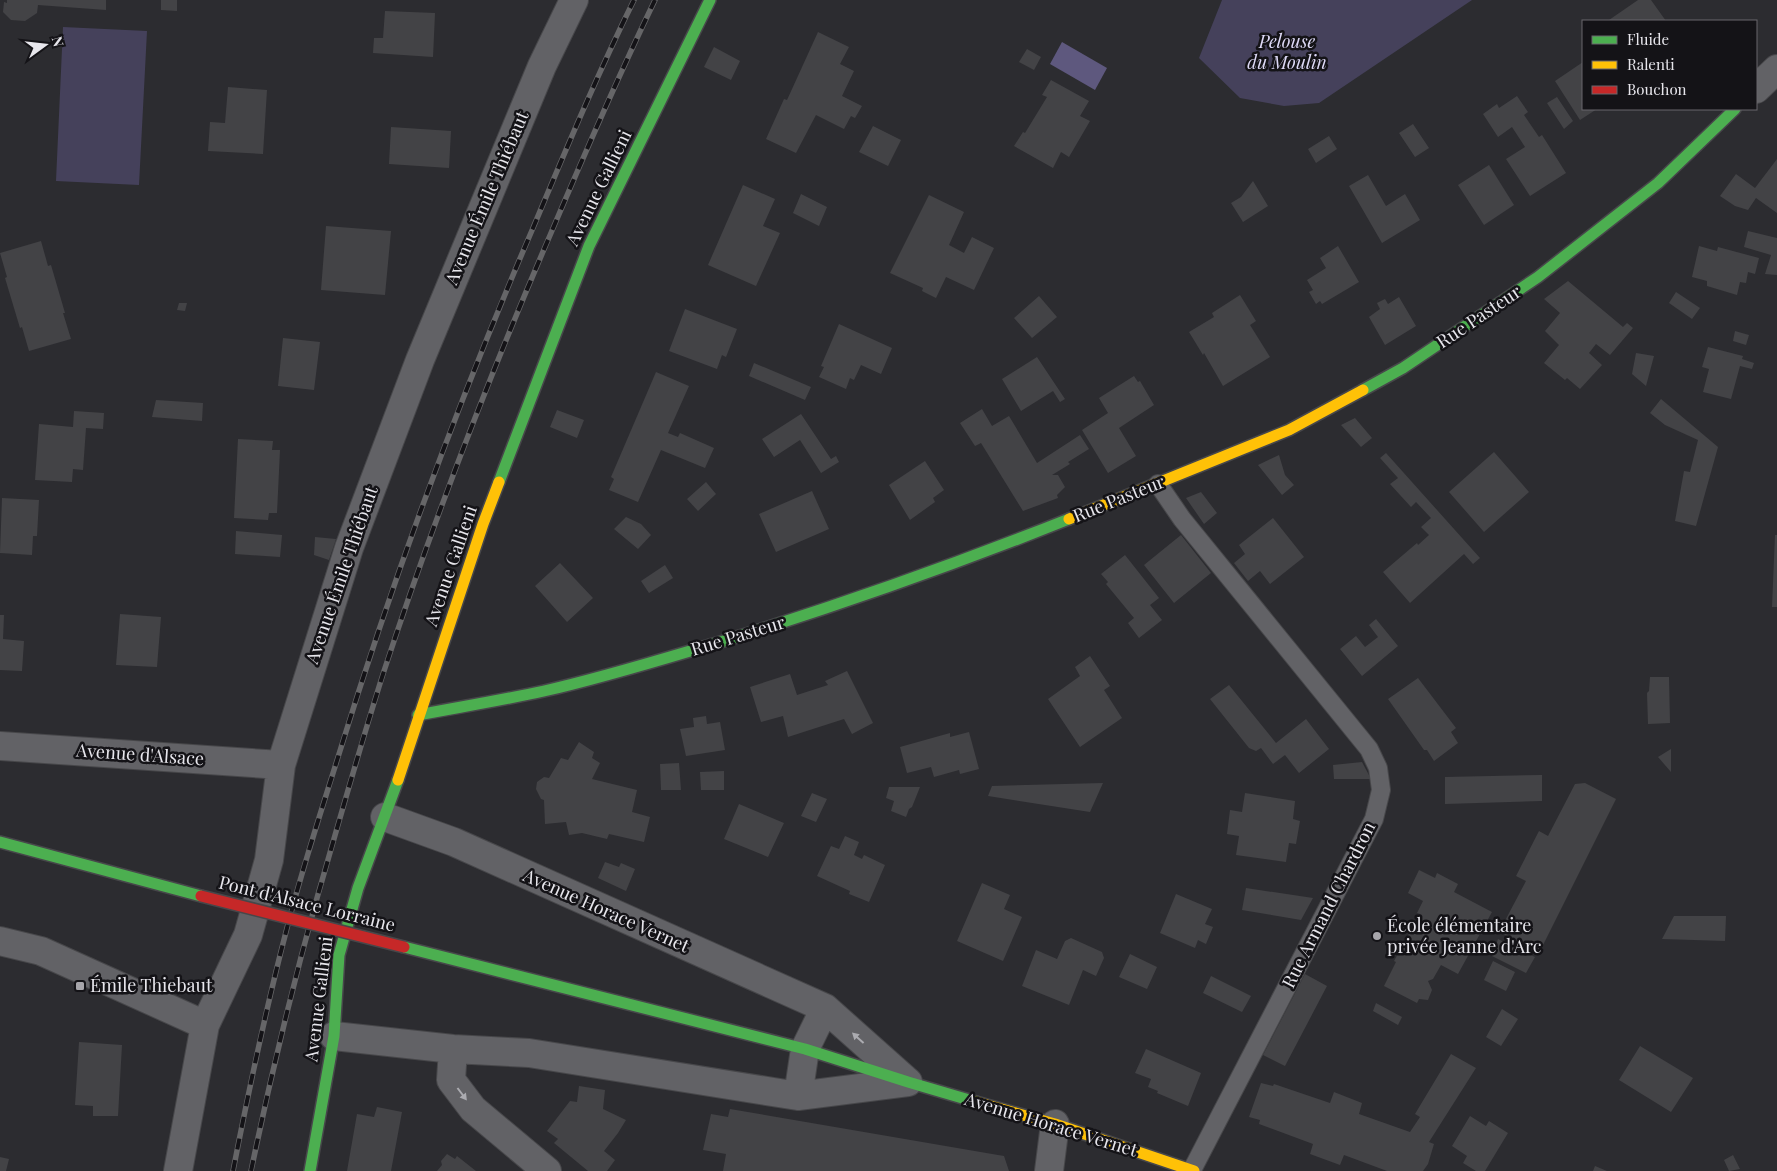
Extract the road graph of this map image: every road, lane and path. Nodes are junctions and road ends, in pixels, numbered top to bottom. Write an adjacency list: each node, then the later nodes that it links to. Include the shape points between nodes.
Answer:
1 (574, 0): 9 (street, Avenue Émile Thiébaut, via 542,66 417,369 349,548)
2 (710, 0): 7 (street, Avenue Gallieni, via 589,246 483,524)
3 (1777, 69): 4 (street)
4 (1757, 88)
5 (1735, 110): 6 (street, Rue Pasteur, via 1658,183 1538,277 1403,368 1289,430)
6 (1158, 484): 7 (street, Rue Pasteur, via 987,552 779,624 655,662 544,691); 26 (lane, Rue Armand Chardron, via 1182,519 1369,750 1378,768 1381,790 1374,819)
7 (418, 715): 10 (street, Avenue Gallieni)
8 (0, 746): 9 (street, Avenue d'Alsace)
9 (281, 765): 15 (street, Avenue Émile Thiébaut, via 269,860 248,935)
10 (385, 818): 14 (street, Avenue Horace Vernet, via 454,842); 16 (street, Avenue Gallieni, via 358,888 339,955)
11 (0, 842): 13 (street, Pont d'Alsace Lorraine, bridge)
12 (0, 941): 15 (street, via 41,951)
13 (404, 946): 18 (street, Avenue Horace Vernet)
14 (825, 1008): 18 (street); 19 (street, Avenue Horace Vernet, one-way to 14)
15 (205, 1025): 22 (street, Avenue Émile Thiébaut)
16 (334, 1036): 17 (street, Avenue Horace Vernet); 23 (street, Avenue Gallieni)
17 (454, 1049): 20 (street, Avenue Horace Vernet, via 529,1053); 24 (street, one-way to 24, via 451,1080 474,1109)
18 (805, 1049): 19 (street, Avenue Horace Vernet); 20 (street)
19 (908, 1082): 20 (street, Avenue Horace Vernet); 21 (street, Avenue Horace Vernet)
20 (798, 1096)
21 (1055, 1124): 25 (street); 26 (street, Avenue Horace Vernet)
22 (178, 1171)
23 (310, 1171)
24 (547, 1171)
25 (1050, 1171)
26 (1193, 1171)

